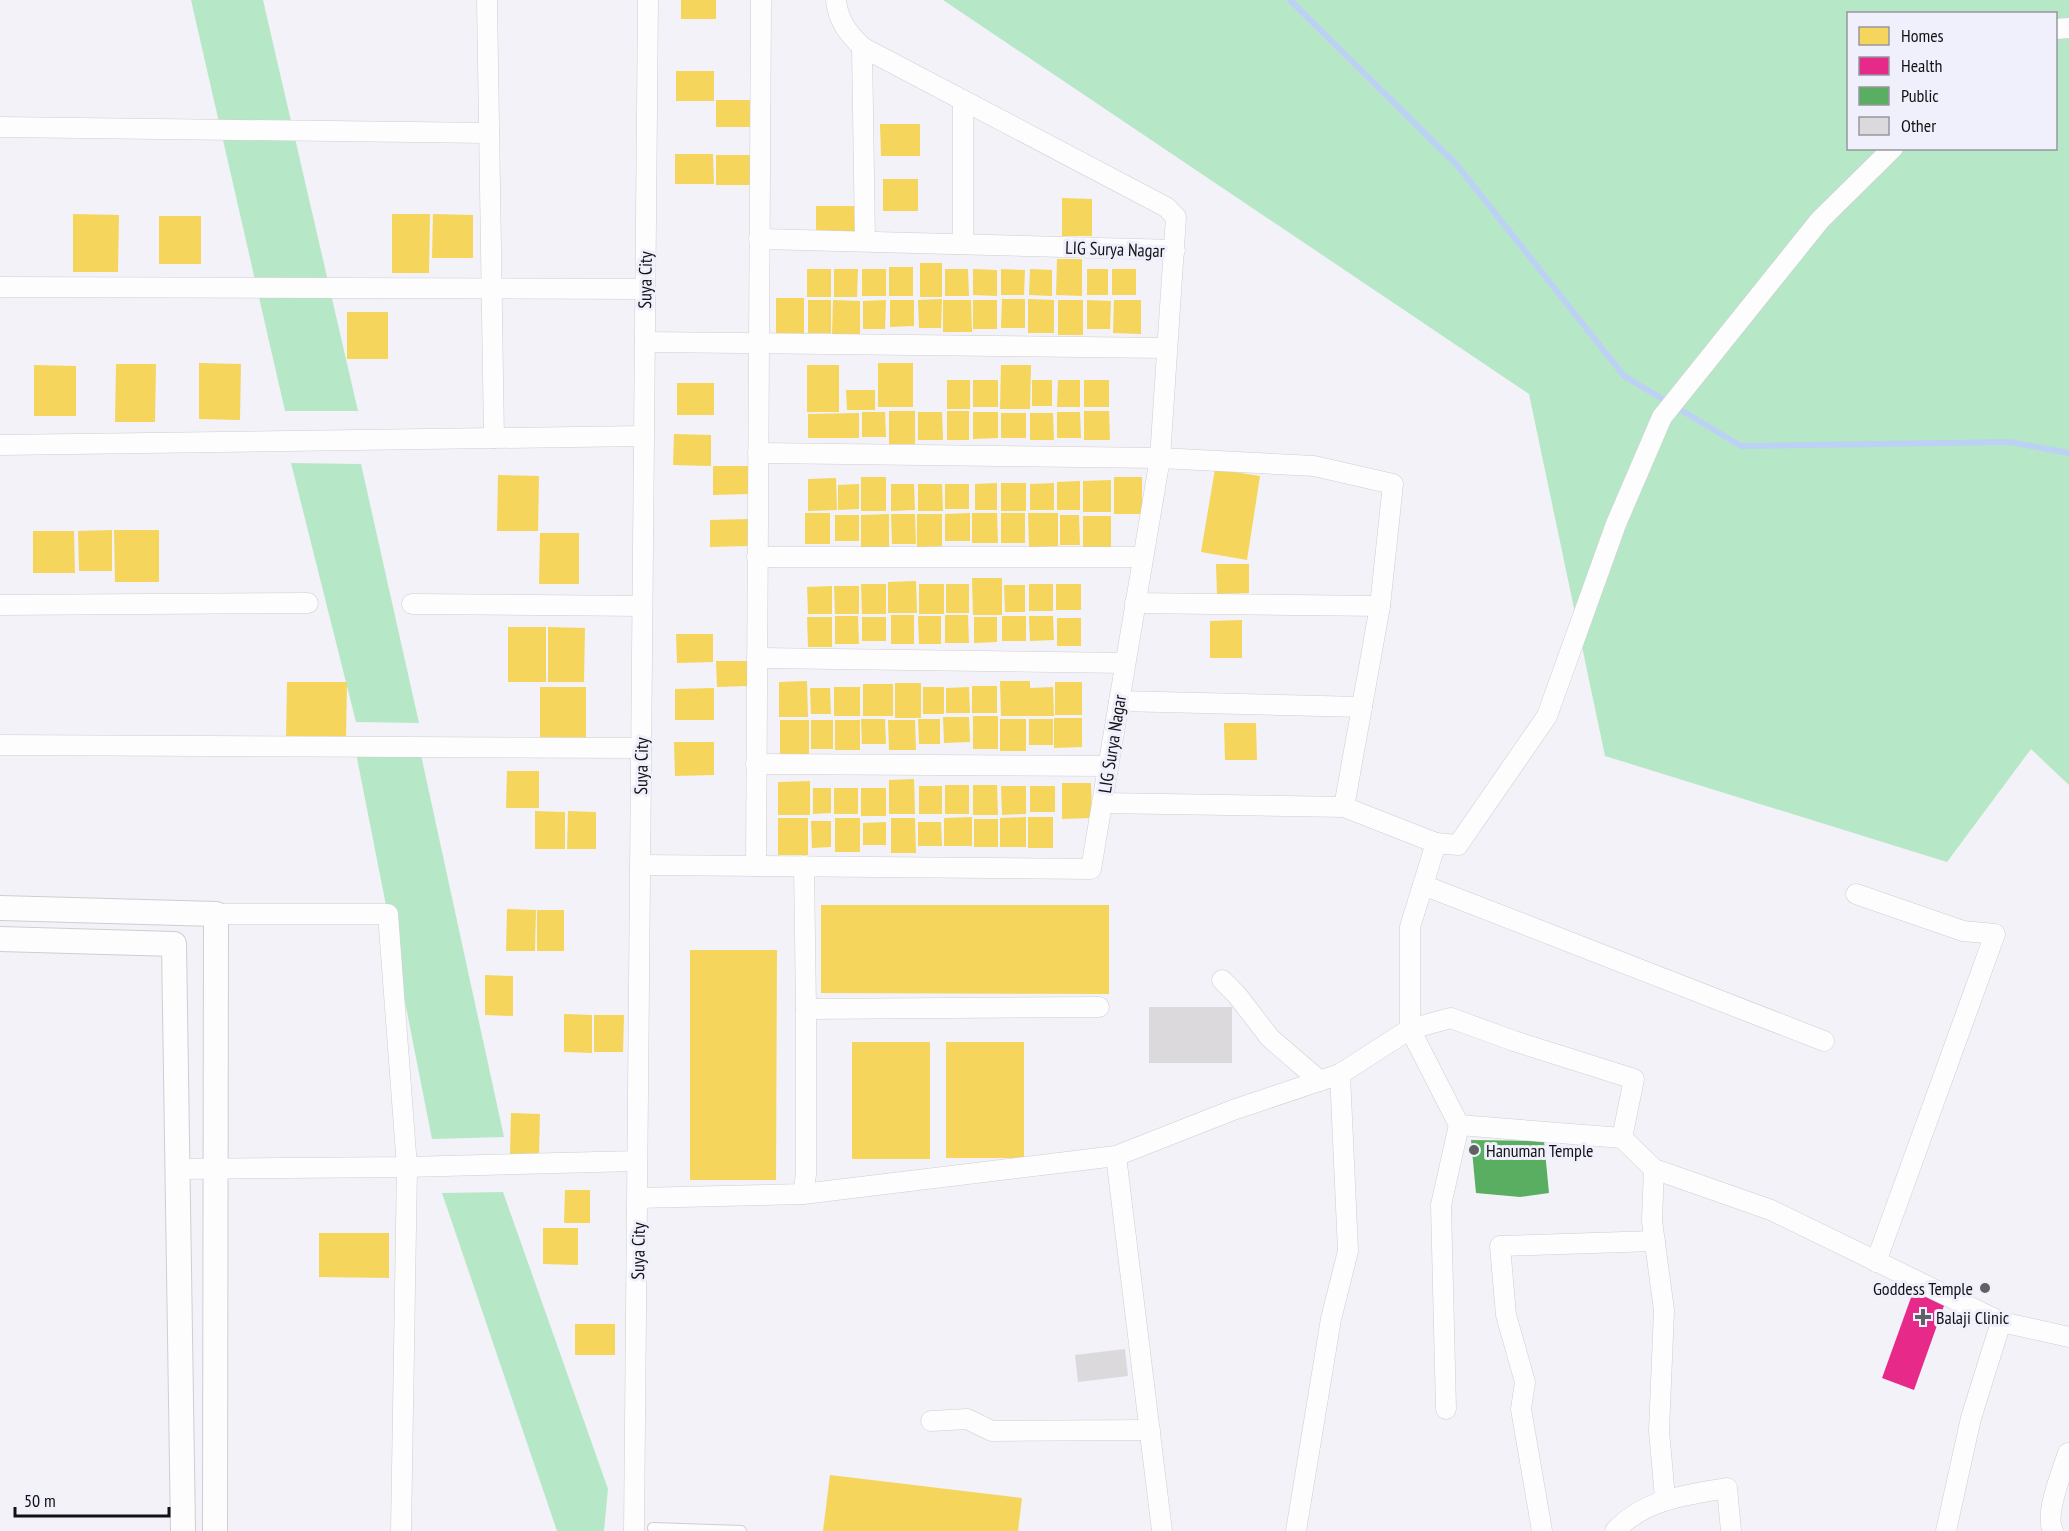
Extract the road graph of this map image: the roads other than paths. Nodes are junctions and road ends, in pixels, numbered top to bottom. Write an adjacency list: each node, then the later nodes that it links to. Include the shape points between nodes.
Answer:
1 (487, 0): 8 (street)
2 (648, 0): 15 (street, Suya City)
3 (761, 0): 10 (street)
4 (836, 0): 5 (street, via 846,31)
5 (862, 47): 6 (street); 11 (street)
6 (963, 100): 12 (street); 13 (street, via 1166,207 1176,217)
7 (0, 127): 8 (street)
8 (489, 133): 16 (street)
9 (1891, 150): 43 (street, via 1820,220 1662,417 1616,524 1547,716 1458,845)
10 (759, 239): 11 (street, LIG Surya Nagar); 18 (street)
11 (865, 242): 12 (street, LIG Surya Nagar)
12 (963, 244): 13 (street, LIG Surya Nagar)
13 (1175, 250): 19 (street, LIG Surya Nagar)
14 (0, 287): 16 (street)
15 (645, 289): 16 (street); 17 (street, Suya City)
16 (492, 290): 21 (street)
17 (645, 342): 18 (street); 20 (street, Suya City)
18 (758, 344): 19 (street); 23 (street)
19 (1166, 348): 24 (street, LIG Surya Nagar)
20 (644, 436): 21 (street); 31 (street, Suya City)
21 (494, 438): 22 (street)
22 (0, 445)
23 (758, 453): 24 (street); 25 (street)
24 (1160, 458): 26 (street, LIG Surya Nagar); 32 (street, via 1314,466 1393,484)
25 (757, 557): 26 (street); 33 (street)
26 (1142, 557): 28 (street, LIG Surya Nagar)
27 (308, 603): 29 (street)
28 (1135, 603): 32 (street); 34 (street, LIG Surya Nagar)
29 (0, 604)
30 (412, 604): 31 (street)
31 (642, 606): 38 (street, Suya City)
32 (1380, 606): 36 (street)
33 (757, 658): 34 (street); 39 (street)
34 (1125, 663): 35 (street, LIG Surya Nagar)
35 (1119, 701): 36 (street); 40 (street, LIG Surya Nagar)
36 (1362, 707): 42 (street)
37 (0, 745): 38 (street)
38 (641, 748): 44 (street, Suya City)
39 (756, 764): 40 (street); 45 (street)
40 (1108, 766): 41 (street, LIG Surya Nagar)
41 (1102, 803): 42 (street); 46 (street, LIG Surya Nagar, via 1091,869)
42 (1344, 807): 43 (street)
43 (1436, 843): 47 (street)
44 (640, 865): 45 (street, LIG Surya Nagar); 62 (street, Suya City)
45 (756, 866): 46 (street, LIG Surya Nagar)
46 (804, 866): 54 (street)
47 (1423, 885): 55 (street, via 1410,927); 56 (street)
48 (1856, 894): 70 (street, via 1963,931 1995,934)
49 (0, 908): 50 (street)
50 (216, 914): 63 (street, via 388,914); 65 (street)
51 (0, 939): 64 (street, via 174,944)
52 (1222, 981): 58 (street, via 1270,1038)
53 (1099, 1007): 54 (street)
54 (806, 1009): 67 (street)
55 (1410, 1029): 57 (street); 59 (street); 60 (street, via 1451,1018 1634,1079)
56 (1824, 1041)
57 (1341, 1074): 58 (street); 84 (street, via 1348,1251 1331,1320)
58 (1320, 1081): 61 (street)
59 (1459, 1125): 60 (street); 73 (street, via 1441,1205)
60 (1622, 1138): 66 (street)
61 (1116, 1156): 67 (street); 75 (street)
62 (637, 1161): 63 (street); 68 (street, Suya City)
63 (407, 1167): 65 (street); 81 (street)
64 (176, 1169): 65 (street); 79 (street)
65 (215, 1169): 80 (street)
66 (1654, 1169): 69 (street); 70 (street, via 1771,1210)
67 (803, 1194): 68 (street)
68 (638, 1198): 78 (street, Suya City)
69 (1655, 1241): 77 (street, via 1664,1310 1659,1431); 85 (street, via 1500,1246 1506,1315 1525,1382 1521,1409)
70 (1876, 1262): 71 (street)
71 (2001, 1322): 72 (street); 88 (street, via 1971,1418)
72 (2069, 1336)
73 (1446, 1409)
74 (931, 1421): 75 (street, via 967,1419 993,1431)
75 (1150, 1430): 83 (street)
76 (2068, 1453): 89 (street, via 2054,1501 2050,1524)
77 (1665, 1498): 86 (street, via 1624,1521); 87 (street, via 1727,1488)
78 (643, 1530): 82 (lane)
79 (183, 1531)
80 (215, 1531)
81 (401, 1531)
82 (741, 1531)
83 (1162, 1531)
84 (1296, 1531)
85 (1542, 1531)
86 (1615, 1531)
87 (1731, 1531)
88 (1946, 1531)
89 (2053, 1531)

